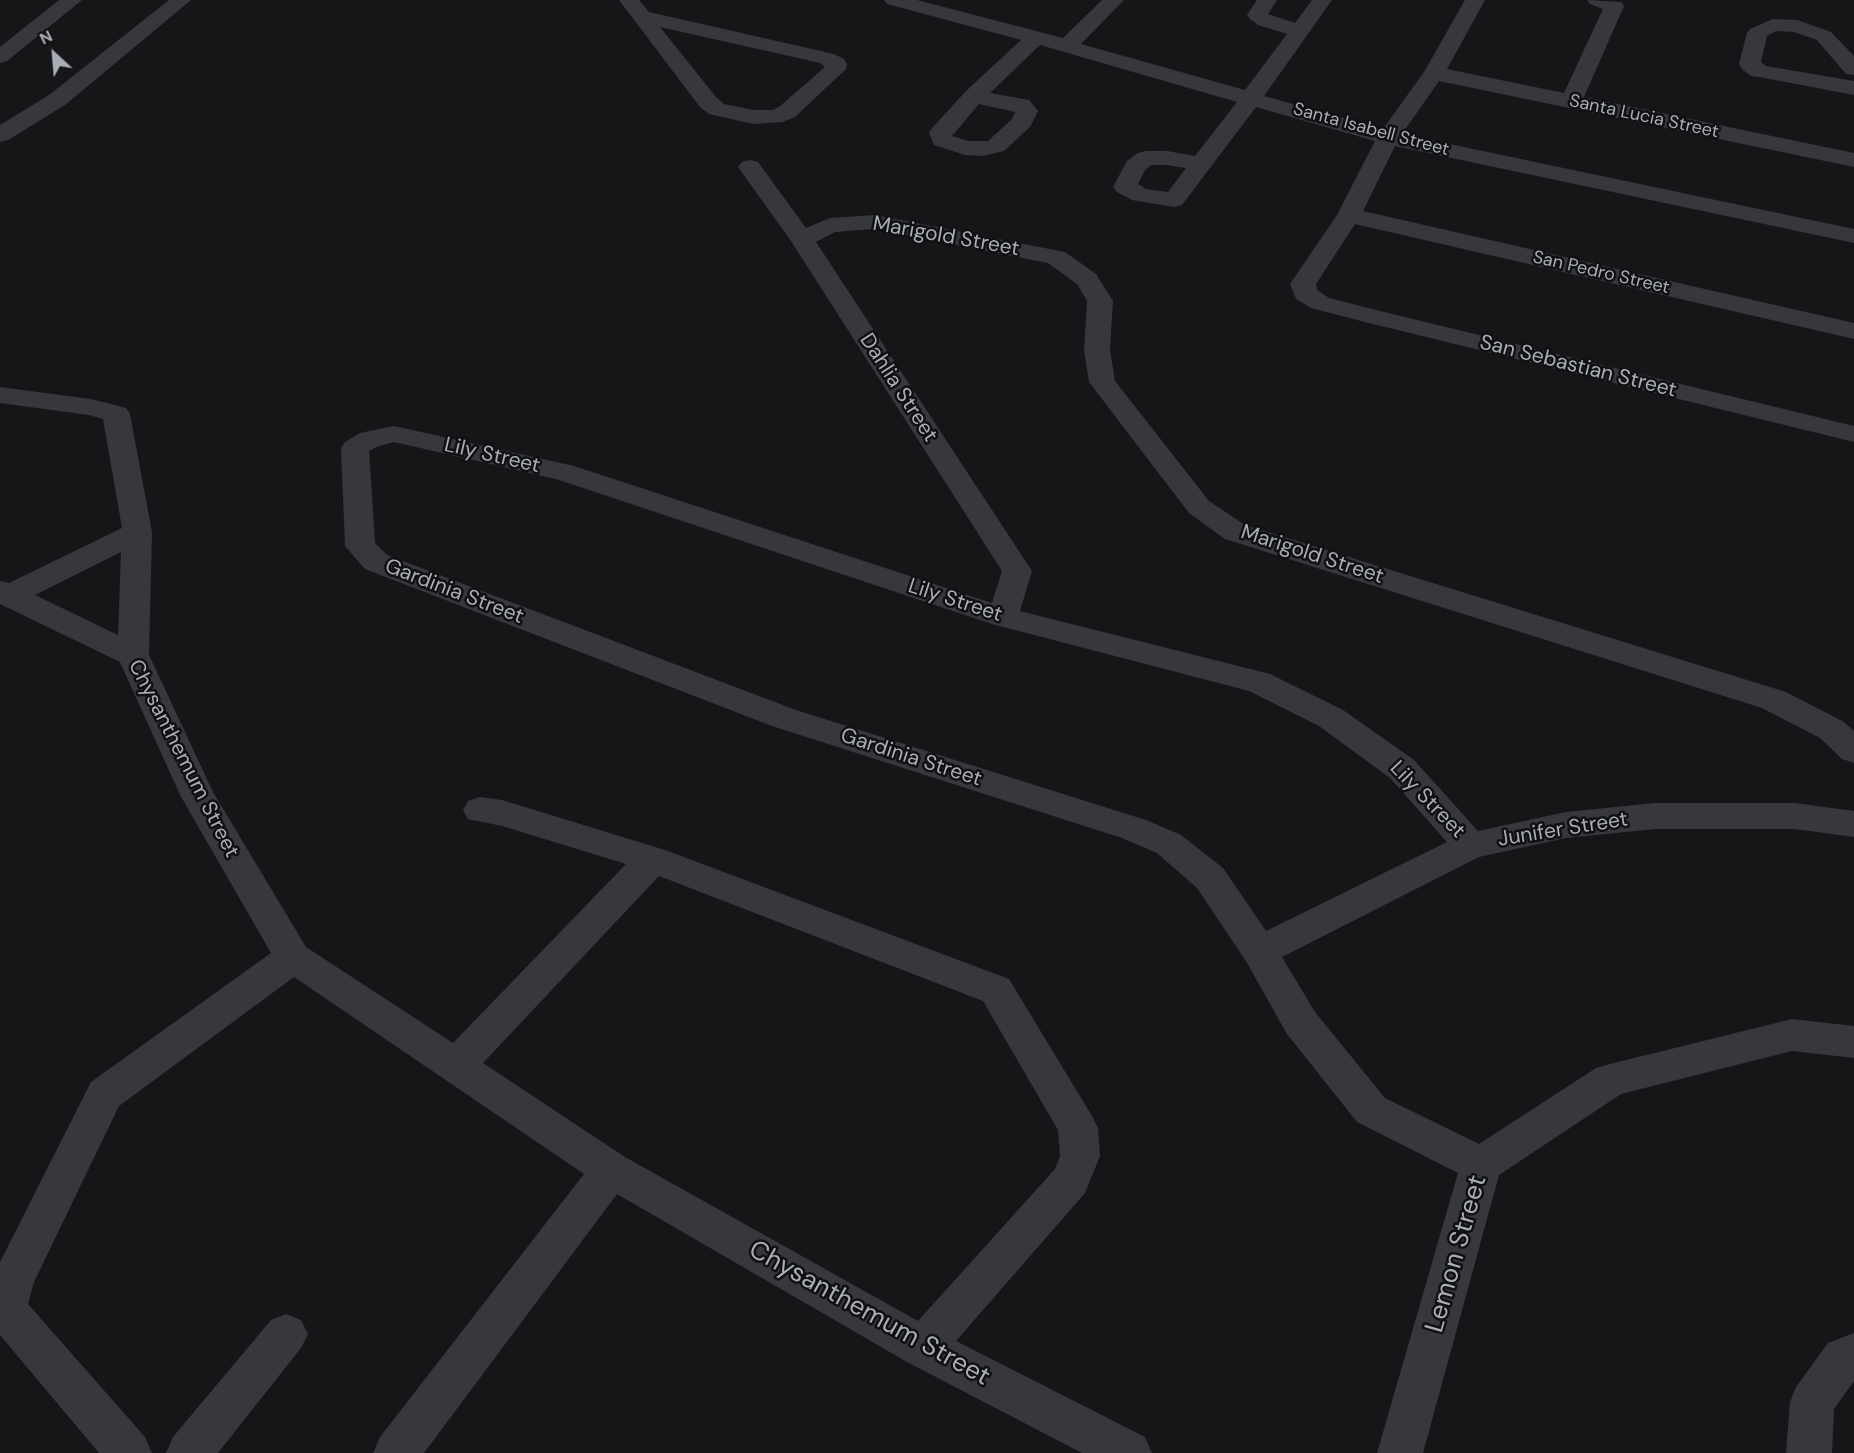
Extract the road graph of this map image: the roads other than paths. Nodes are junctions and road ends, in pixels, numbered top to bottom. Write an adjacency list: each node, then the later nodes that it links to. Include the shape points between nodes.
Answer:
1 (72, 0): 13 (street)
2 (181, 0): 20 (street, via 57,100)
3 (899, 0): 11 (street, Santa Isabell Street)
4 (1114, 0): 12 (street)
5 (1267, 0): 10 (street, via 1257,15)
6 (1322, 0): 10 (street)
7 (1475, 0): 15 (street)
8 (1606, 3): 19 (street)
9 (635, 8): 9 (street, via 717,109 753,117 775,117 836,69 836,64 827,58)
10 (1298, 31): 18 (street)
11 (1036, 38): 12 (street, Santa Isabell Street); 17 (street)
12 (1067, 46): 18 (street, Santa Isabell Street)
13 (0, 57)
14 (1854, 69): 16 (street, via 1824,36 1797,26 1773,25 1757,33 1750,64 1771,74)
15 (1434, 73): 19 (street, Santa Lucia Street); 21 (street)
16 (1854, 88)
17 (974, 96)
18 (1251, 98): 21 (street, Santa Isabell Street); 23 (street)
19 (1571, 102): 22 (street, Santa Lucia Street)
20 (0, 135)
21 (1388, 138): 25 (street); 26 (street, Santa Isabell Street)
22 (1854, 160)
23 (1201, 164)
24 (750, 167): 27 (street, Dahlia Street)
25 (1349, 215): 28 (street, San Pedro Street); 31 (street, San Sebastian Street, via 1303,284 1305,294 1320,303)
26 (1854, 236)
27 (802, 239): 34 (street, Dahlia Street, via 1017,571); 36 (street, Marigold Street, via 830,225 875,222 1056,257 1087,279 1100,301 1097,350 1102,382 1199,507 1235,532 1774,700 1832,730)
28 (1854, 331)
29 (0, 395): 32 (street, via 91,406 116,414)
30 (394, 434): 34 (street, Lily Street, via 564,472); 41 (street, Gardinia Street, via 370,439 355,448 360,546 376,562 784,718 1134,829 1169,844 1210,878)
31 (1854, 434)
32 (137, 532): 33 (street); 35 (street)
33 (4, 593): 35 (street, Chysanthemum Street)
34 (1003, 617): 39 (street, Lily Street, via 1259,682 1331,718 1402,769)
35 (132, 655): 42 (street, Chysanthemum Street, via 197,795)
36 (1854, 751)
37 (480, 810): 40 (street, via 502,813)
38 (1854, 824): 39 (street, Junifer Street, via 1795,816 1655,816 1566,825)
39 (1471, 846): 41 (street, Junifer Street)
40 (653, 859): 44 (street); 48 (street, via 996,990 1078,1128 1080,1156 1071,1180)
41 (1259, 951): 45 (street, Gardinia Street, via 1301,1023 1371,1110)
42 (293, 957): 44 (street, Chysanthemum Street); 50 (street, via 105,1094 13,1280 5,1309)
43 (1854, 1042): 45 (street, Lemon Street, via 1792,1035 1610,1080)
44 (456, 1066): 46 (street, Chysanthemum Street)
45 (1482, 1165): 54 (street, Lemon Street)
46 (611, 1170): 48 (street, Chysanthemum Street); 52 (street)
47 (285, 1334): 51 (street)
48 (923, 1347): 53 (street, Chysanthemum Street)
49 (1854, 1354): 55 (street, via 1844,1358 1812,1402)
50 (129, 1453)
51 (189, 1453)
52 (396, 1453)
53 (1129, 1453)
54 (1400, 1453)
55 (1809, 1453)

